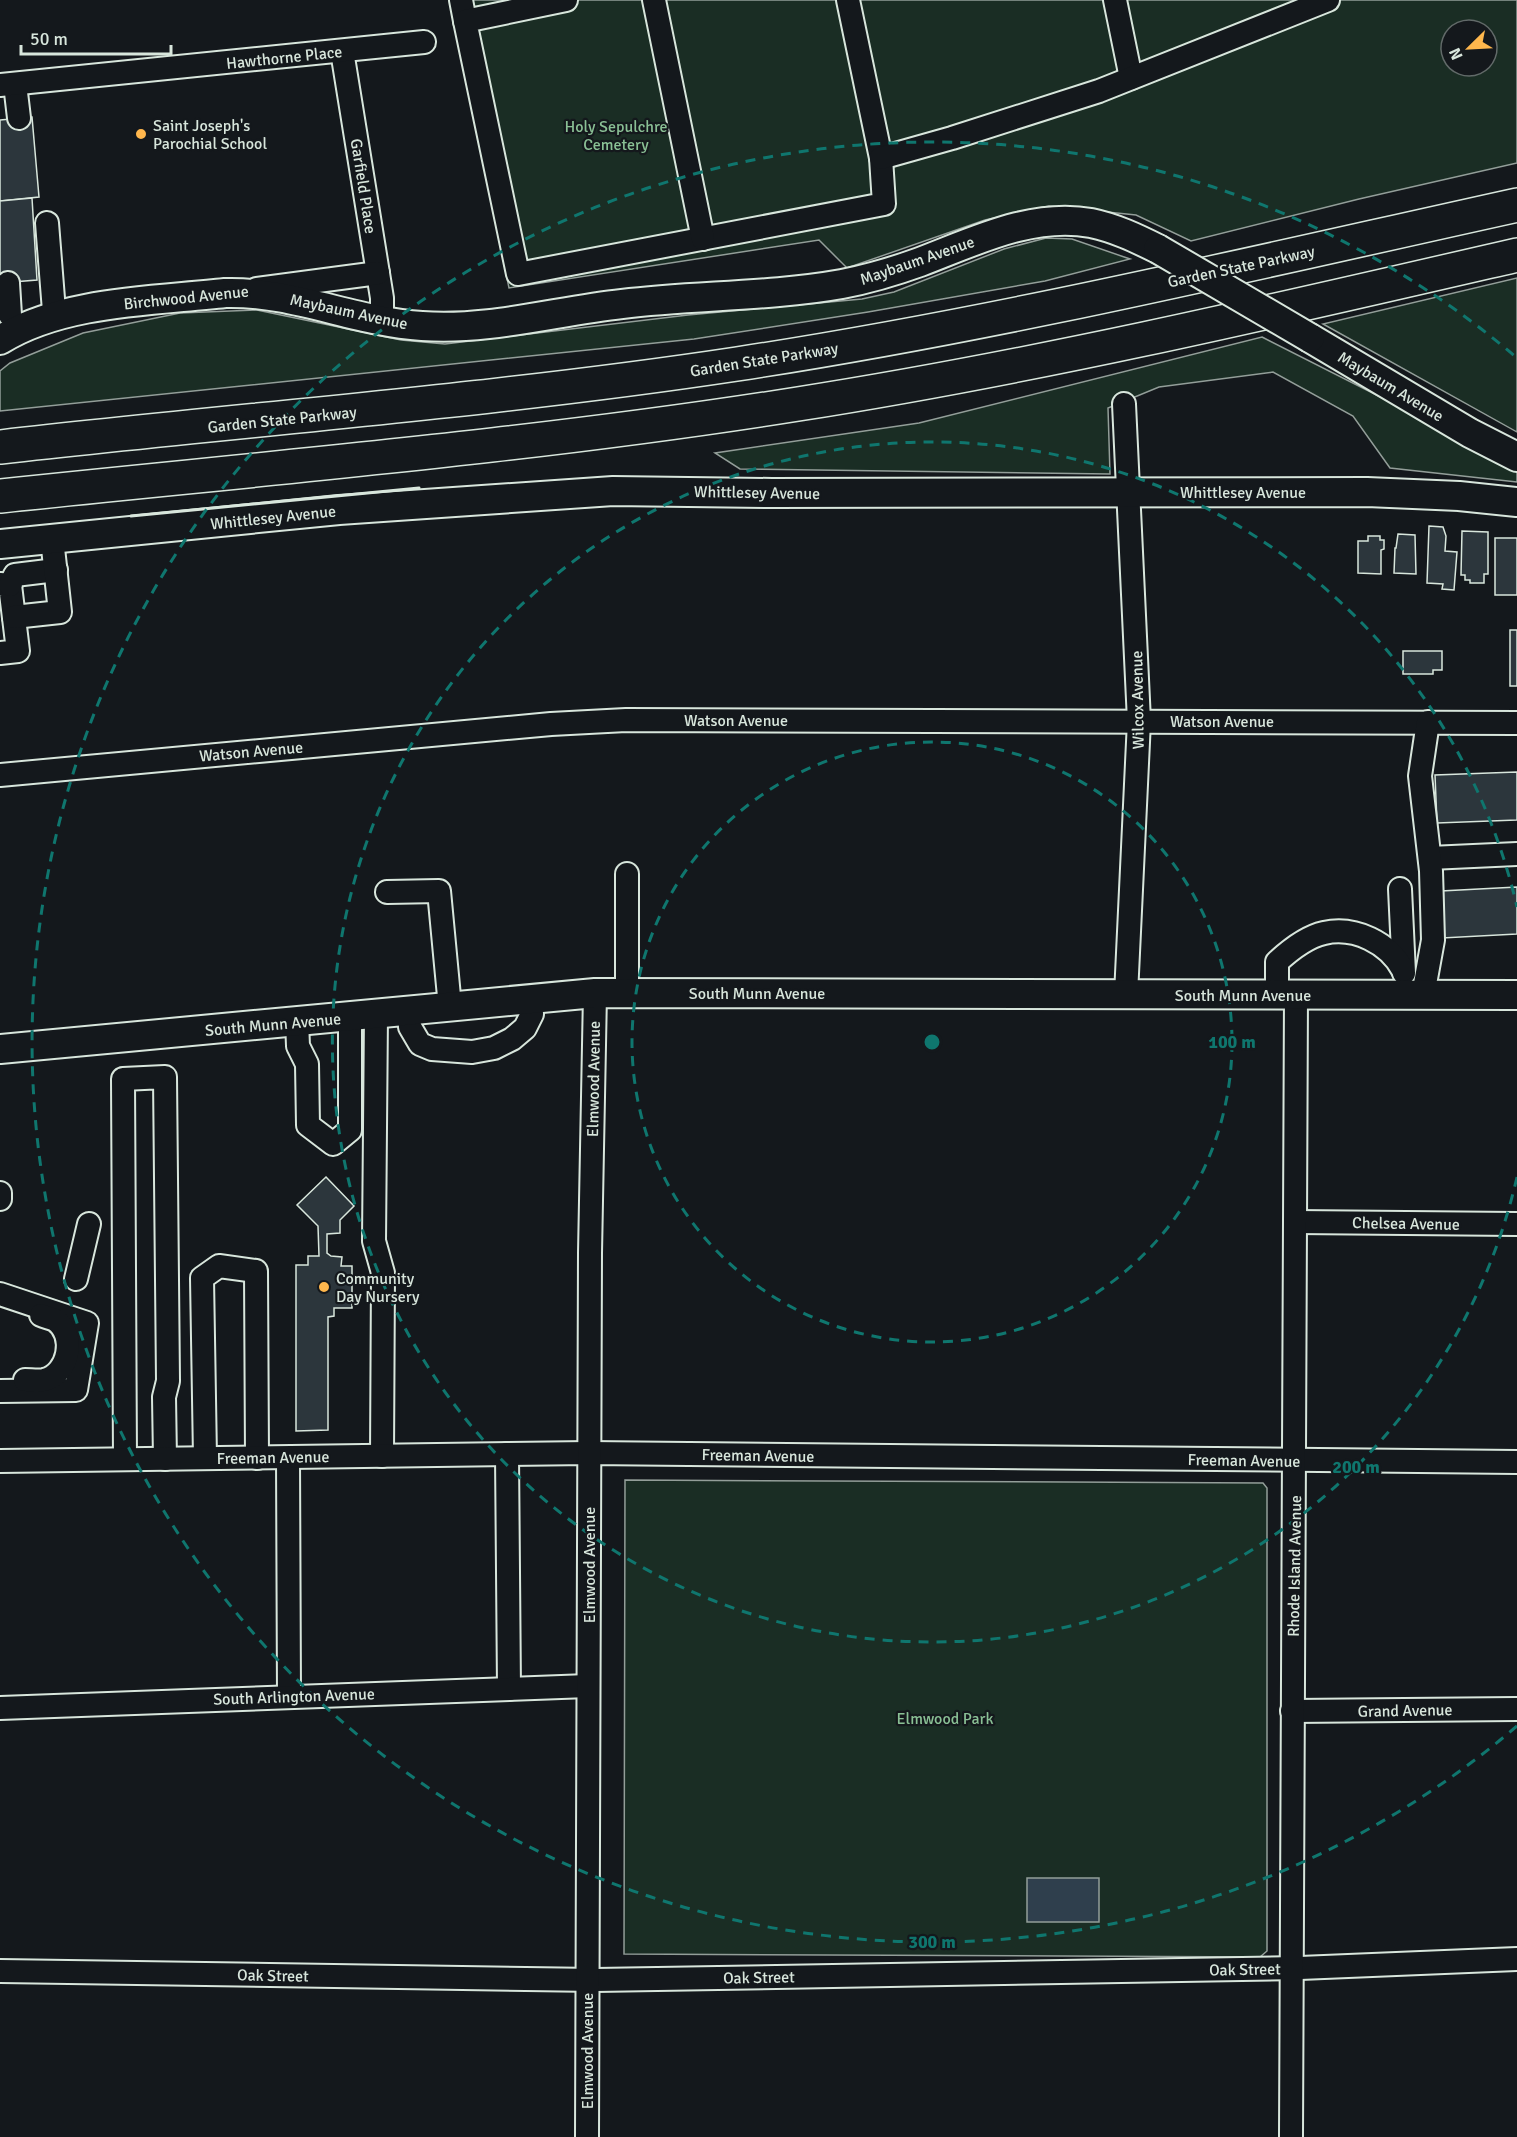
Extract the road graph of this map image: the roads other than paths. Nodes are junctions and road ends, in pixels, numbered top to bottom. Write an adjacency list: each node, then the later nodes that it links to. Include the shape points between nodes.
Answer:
1 (567, 0): 6 (street)
2 (654, 0): 15 (street)
3 (848, 0): 12 (street)
4 (1114, 0): 9 (street)
5 (1328, 0): 9 (street)
6 (463, 10): 15 (street, via 518,274)
7 (424, 42): 8 (street, Hawthorne Place)
8 (342, 51): 10 (street, Hawthorne Place); 17 (street, Garfield Place)
9 (1131, 78): 12 (street)
10 (8, 85): 11 (street)
11 (19, 118)
12 (881, 158): 15 (street, via 884,204)
13 (1517, 206): 24 (highway, Garden State Parkway, via 1010,316 811,352 484,398)
14 (47, 223): 20 (street)
15 (703, 239)
16 (1517, 255): 27 (highway, via 1102,348 795,405 549,438)
17 (378, 273): 19 (street, Birchwood Avenue); 21 (street, Garfield Place)
18 (8, 283): 22 (street)
19 (225, 293): 20 (main road, Birchwood Avenue); 21 (main road, Maybaum Avenue, via 277,296)
20 (67, 310): 22 (main road, Birchwood Avenue, via 37,322)
21 (382, 321): 25 (main road, Maybaum Avenue, bridge, via 459,327 642,301 826,286 903,268 1009,230 1059,221 1089,223 1158,249 1470,434)
22 (3, 324)
23 (1124, 404): 26 (street, Wilcox Avenue)
24 (6, 446)
25 (1517, 457)
26 (1128, 492): 28 (main road, Whittlesey Avenue, via 1386,493); 29 (main road, Whittlesey Avenue, via 602,491 339,510); 35 (street, Wilcox Avenue)
27 (0, 496)
28 (1517, 502)
29 (52, 539): 30 (main road, Whittlesey Avenue); 31 (street)
30 (0, 544)
31 (56, 570): 32 (street, via 15,575); 33 (street, via 60,612)
32 (5, 585): 33 (street)
33 (14, 617): 34 (street, via 18,651)
34 (0, 653)
35 (1139, 721): 36 (street, Watson Avenue); 38 (street, Watson Avenue, via 626,720); 48 (street, Wilcox Avenue)
36 (1428, 722): 37 (street, Watson Avenue); 40 (street, via 1420,776)
37 (1517, 723)
38 (0, 775)
39 (1517, 854): 40 (street)
40 (1430, 858): 44 (street, via 1433,940)
41 (627, 874): 46 (street)
42 (1400, 889): 44 (street)
43 (387, 892): 51 (street, via 439,891)
44 (1411, 986): 47 (main road, South Munn Avenue); 47 (street, Rhode Island Avenue, via 1396,957 1368,938 1346,932 1324,933 1291,949 1277,962); 49 (main road, South Munn Avenue)
45 (595, 993): 46 (main road, South Munn Avenue); 50 (main road, South Munn Avenue); 68 (street, Elmwood Avenue)
46 (627, 993): 48 (main road, South Munn Avenue)
47 (1286, 994): 48 (main road, South Munn Avenue); 58 (street, Rhode Island Avenue)
48 (1125, 995)
49 (1517, 995)
50 (531, 999): 51 (main road, South Munn Avenue); 54 (street, via 532,1014 525,1028 494,1048 472,1052 432,1049 420,1044)
51 (450, 1007): 54 (main road, South Munn Avenue)
52 (363, 1015): 53 (main road, South Munn Avenue); 53 (street, via 350,1130 333,1144 308,1125 307,1064 298,1046); 54 (main road, South Munn Avenue); 70 (street, via 374,1241 383,1273)
53 (297, 1021): 55 (main road, South Munn Avenue)
54 (411, 1023)
55 (0, 1049)
56 (0, 1193): 57 (street)
57 (0, 1199)
58 (1295, 1222): 60 (street, Chelsea Avenue); 77 (street, Rhode Island Avenue)
59 (89, 1224): 61 (street)
60 (1517, 1224)
61 (76, 1279)
62 (0, 1294): 65 (street, via 87,1323 75,1390)
63 (0, 1302): 64 (street, via 55,1320 68,1346 60,1372 44,1380)
64 (0, 1380)
65 (0, 1391)
66 (164, 1397): 67 (street); 67 (street, via 168,1381 165,1077 123,1079); 75 (street)
67 (124, 1398): 74 (street)
68 (589, 1453): 69 (street, Freeman Avenue); 77 (street, Freeman Avenue); 79 (street, Elmwood Avenue)
69 (507, 1454): 70 (street, Freeman Avenue); 80 (street)
70 (382, 1456): 73 (street, Freeman Avenue)
71 (205, 1458): 72 (street, Freeman Avenue); 72 (street, via 202,1278 219,1266 256,1271); 75 (street, Freeman Avenue)
72 (257, 1458): 73 (street, Freeman Avenue)
73 (288, 1458): 81 (street)
74 (125, 1459): 75 (street, Freeman Avenue); 76 (street, Freeman Avenue)
75 (165, 1459)
76 (0, 1461)
77 (1295, 1461): 78 (street, Freeman Avenue); 84 (street, Rhode Island Avenue)
78 (1517, 1462)
79 (588, 1686): 80 (street, South Arlington Avenue); 88 (street, Elmwood Avenue)
80 (509, 1689): 81 (street, South Arlington Avenue)
81 (289, 1696): 82 (street, South Arlington Avenue)
82 (0, 1708)
83 (1517, 1709): 84 (street, Grand Avenue)
84 (1292, 1711): 86 (street, Rhode Island Avenue)
85 (1517, 1959): 86 (street, Oak Street)
86 (1291, 1968): 88 (street, Oak Street); 90 (street, Rhode Island Avenue)
87 (0, 1971): 88 (street, Oak Street)
88 (588, 1979): 89 (street, Elmwood Avenue)
89 (587, 2137)
90 (1292, 2137)

